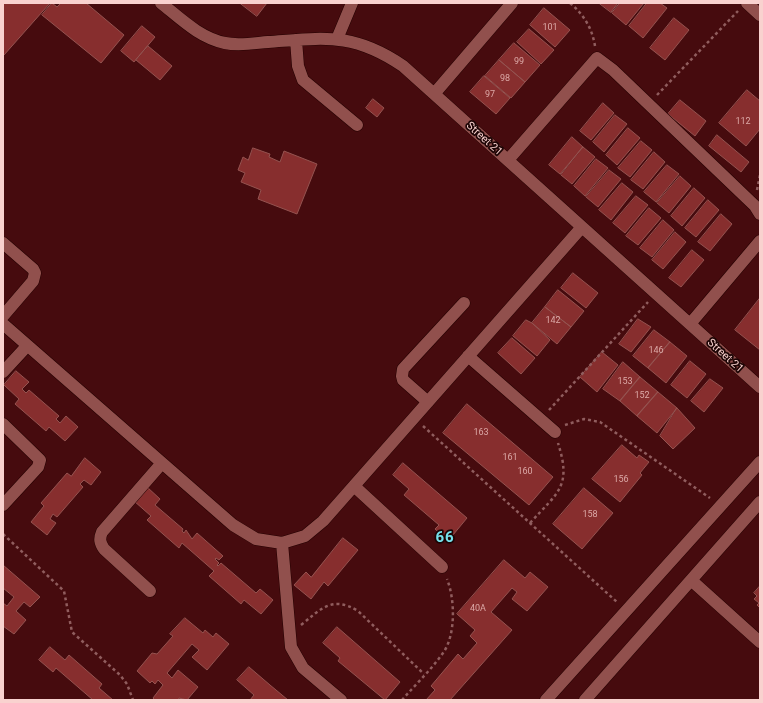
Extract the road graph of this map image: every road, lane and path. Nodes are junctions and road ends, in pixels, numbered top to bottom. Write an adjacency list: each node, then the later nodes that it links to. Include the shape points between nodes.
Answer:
1 (161, 3): 8 (street, Street 21, via 207,38 226,43)
2 (352, 3): 7 (street)
3 (512, 3): 10 (street)
4 (570, 3): 9 (path, via 586,18 591,28)
5 (744, 6): 6 (street); 11 (path)
6 (760, 15)
7 (337, 39): 8 (street, Street 21); 10 (street, Street 21, via 361,43 383,52)
8 (296, 40): 12 (street, via 298,66 303,80)
9 (596, 58): 11 (street, via 613,70); 13 (street)
10 (434, 94): 13 (street, Street 21)
11 (648, 104): 14 (street, via 755,206)
12 (357, 125)
13 (508, 160): 15 (street, Street 21)
14 (760, 214)
15 (582, 227): 18 (street, Street 21); 24 (street)
16 (760, 241): 22 (street)
17 (3, 243): 20 (street, via 35,273 33,281)
18 (656, 294): 22 (street, Street 21); 29 (path)
19 (464, 303): 27 (street, via 401,372 403,380)
20 (3, 316)
21 (3, 324): 23 (street)
22 (690, 324): 26 (street, Street 21)
23 (27, 346): 25 (street); 33 (street)
24 (468, 356): 27 (street); 29 (street)
25 (3, 372)
26 (760, 387)
27 (428, 402): 28 (street)
28 (414, 418): 34 (street); 38 (path)
29 (541, 420): 31 (street)
30 (3, 424): 36 (street, via 40,460 38,467)
31 (555, 432): 37 (path, via 568,423 584,419 600,422); 38 (path, via 565,468 564,480 559,490)
32 (760, 462): 37 (street)
33 (162, 463): 40 (street, via 233,525 256,539); 43 (street, via 102,532 100,538 100,544 104,549)
34 (354, 486): 40 (street, via 323,521 305,536); 41 (street)
35 (760, 502): 42 (street)
36 (3, 505)
37 (721, 506): 44 (street)
38 (530, 523): 44 (path)
39 (3, 534): 48 (path, via 64,592 72,632 120,675 127,684)
40 (282, 542): 45 (street)
41 (442, 567): 47 (path, via 450,588 454,610 451,632 444,652)
42 (691, 580): 46 (street); 52 (street)
43 (150, 591)
44 (626, 611): 51 (street)
45 (290, 635): 47 (path, via 323,607 335,603 347,604 358,611); 49 (street, via 292,647 303,668)
46 (760, 642)
47 (424, 674): 50 (path)
48 (132, 700)
49 (341, 700)
50 (402, 700)
51 (546, 700)
52 (585, 700)

